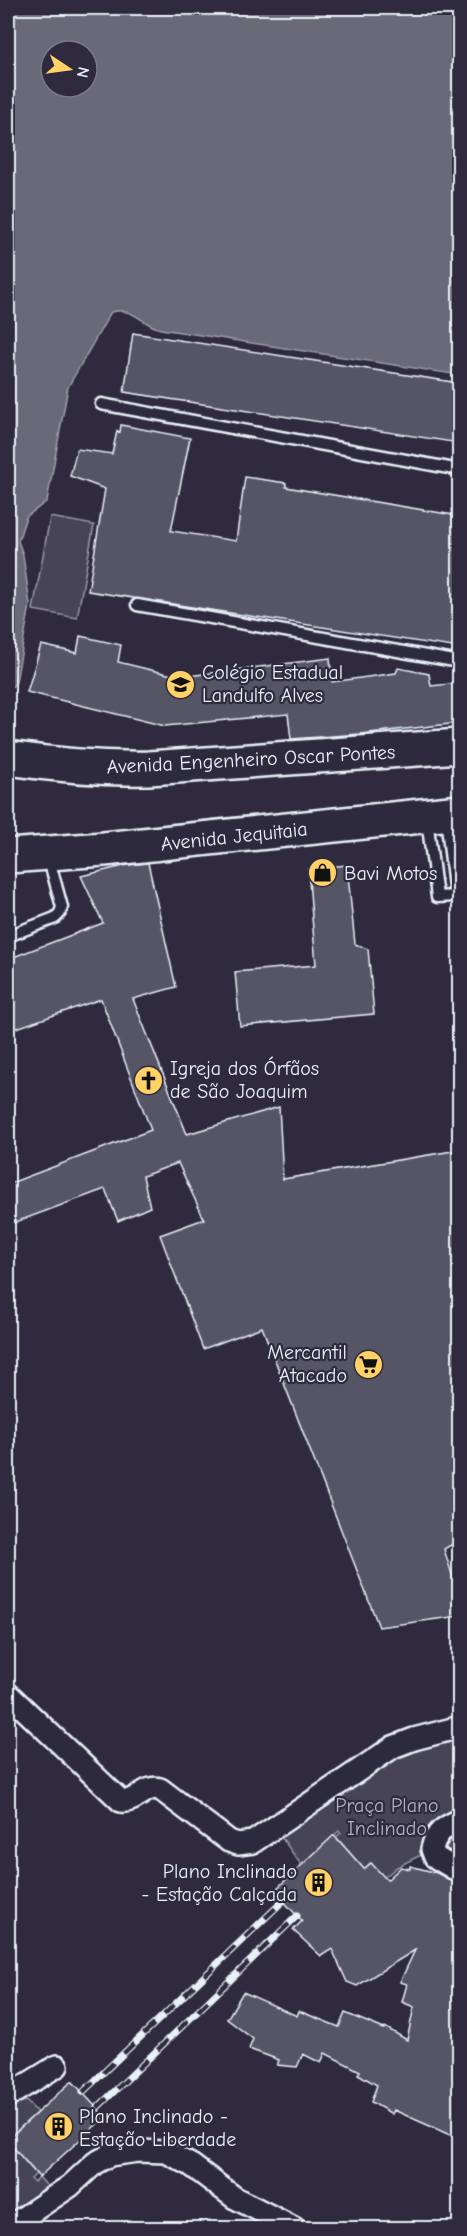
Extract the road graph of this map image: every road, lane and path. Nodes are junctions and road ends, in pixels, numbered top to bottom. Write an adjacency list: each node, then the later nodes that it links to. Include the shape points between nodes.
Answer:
1 (101, 404): 2 (lane)
2 (459, 470)
3 (137, 605): 4 (lane)
4 (459, 662)
5 (459, 746): 6 (main road, Avenida Engenheiro Oscar Pontes, via 112,769)
6 (8, 758)
7 (444, 814): 7 (lane, via 437,897 455,896); 8 (main road, Avenida Jequitaia)
8 (47, 854): 9 (main road, Avenida Jequitaia); 10 (lane, via 62,907 60,913)
9 (8, 856)
10 (8, 936)
11 (8, 1694): 12 (street, via 121,1801 129,1801 155,1787 229,1841 246,1844 393,1747)
12 (459, 1726)
13 (459, 1820): 14 (street, via 438,1833 432,1849 435,1857)
14 (459, 1872)
15 (57, 2066): 16 (street)
16 (8, 2096)
17 (8, 2229): 18 (street, via 70,2186 95,2163 110,2155 138,2151 166,2152 191,2164 235,2198)
18 (294, 2229)

